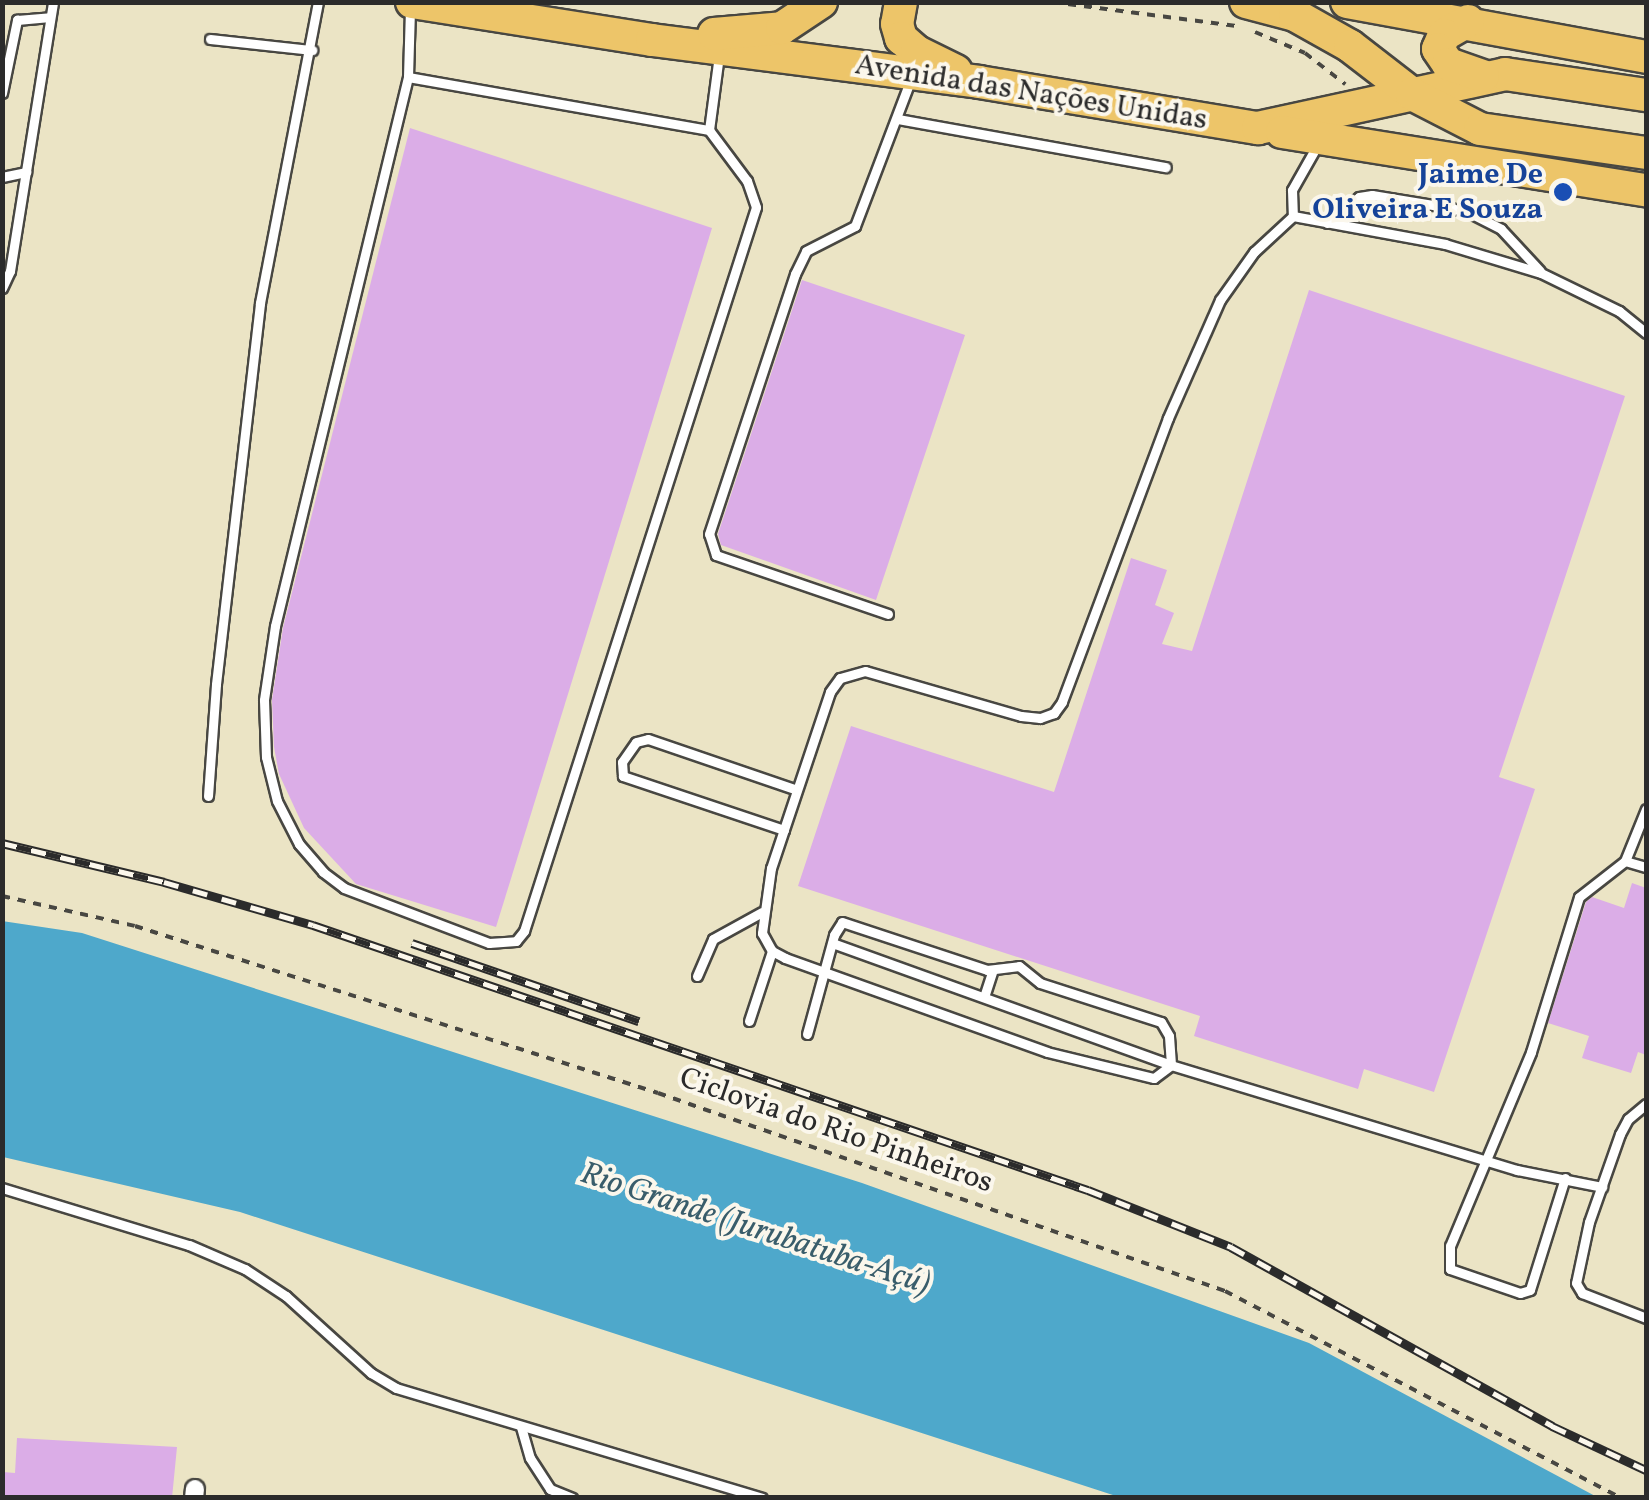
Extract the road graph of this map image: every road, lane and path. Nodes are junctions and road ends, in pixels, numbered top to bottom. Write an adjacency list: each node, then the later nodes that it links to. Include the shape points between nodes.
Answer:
1 (53, 2): 11 (lane)
2 (318, 2): 15 (lane)
3 (411, 2): 13 (highway, Avenida das Nações Unidas); 19 (lane)
4 (822, 2): 10 (highway)
5 (901, 2): 20 (highway, via 901,38)
6 (1052, 2): 21 (path, via 1244,27 1305,54)
7 (1246, 2): 23 (highway, via 1295,15 1350,46)
8 (1347, 2): 9 (highway)
9 (1446, 12): 16 (highway); 18 (highway, via 1438,49 1448,64)
10 (786, 15): 13 (highway)
11 (50, 17): 22 (lane, via 17,20); 31 (lane)
12 (210, 39): 15 (lane)
13 (652, 40): 14 (highway, Avenida das Nações Unidas)
14 (720, 48): 17 (highway, Avenida das Nações Unidas); 27 (lane)
15 (312, 50): 41 (lane, via 260,302)
16 (1646, 58)
17 (913, 73): 20 (highway, Avenida das Nações Unidas); 25 (lane)
18 (1484, 76): 23 (highway, Avenida das Nações Unidas); 24 (highway, Avenida das Nações Unidas, via 1528,75)
19 (408, 77): 27 (lane); 27 (lane, via 274,626 264,700 266,757 277,801 323,872 344,888 489,944 516,940 524,931 756,208 747,181)
20 (979, 82): 26 (highway, Avenida das Nações Unidas)
21 (1352, 89)
22 (2, 93)
23 (1412, 94): 26 (highway, Avenida das Nações Unidas); 29 (highway, via 1480,128)
24 (1646, 95)
25 (898, 118): 30 (lane); 39 (lane, via 856,226 806,251 795,274 710,534 716,555)
26 (1258, 128): 28 (highway)
27 (709, 130)
28 (1321, 138): 33 (highway); 34 (lane, via 1292,190)
29 (1646, 153)
30 (1166, 167)
31 (26, 172): 32 (lane); 37 (lane)
32 (2, 177)
33 (1646, 190)
34 (1292, 216): 35 (lane); 40 (lane, via 1254,252 1220,300 1168,418 1071,689 1054,712 1021,716 852,672 830,692)
35 (1327, 224): 36 (lane, via 1445,244); 36 (lane, via 1372,195 1468,212 1501,229)
36 (1541, 273): 38 (lane, via 1618,311)
37 (2, 288)
38 (1646, 333)
39 (888, 614)
40 (797, 790): 43 (lane); 43 (lane, via 648,739 636,742 622,762 623,776)
41 (208, 796)
42 (1646, 810): 44 (lane)
43 (784, 830): 47 (lane)
44 (1625, 860): 45 (lane); 58 (lane, via 1579,897 1531,1052)
45 (1646, 867)
46 (2, 896): 66 (path, Ciclovia do Rio Pinheiros, via 134,926 658,1093 1225,1291)
47 (762, 912): 49 (lane, via 762,933); 52 (lane, via 713,939)
48 (832, 943): 50 (lane, via 842,922); 51 (lane); 53 (lane)
49 (772, 952): 51 (lane); 54 (lane)
50 (992, 970): 53 (lane); 56 (lane, via 1019,966 1040,983 1161,1022 1170,1036)
51 (823, 972): 55 (lane); 56 (lane, via 1125,1074 1154,1078)
52 (698, 976)
53 (984, 996): 56 (lane)
54 (748, 1021)
55 (807, 1034)
56 (1171, 1065): 58 (lane)
57 (1646, 1104): 60 (lane, via 1628,1119)
58 (1485, 1157): 59 (lane); 59 (lane, via 1450,1246 1450,1269 1520,1294 1530,1290)
59 (1565, 1178): 60 (lane)
60 (1602, 1187): 62 (lane, via 1576,1289)
61 (2, 1188): 63 (lane, via 245,1269 396,1388)
62 (1646, 1318)
63 (521, 1427): 64 (lane, via 530,1458 550,1488); 65 (lane)
64 (572, 1498)
65 (762, 1498)
66 (1621, 1498)

